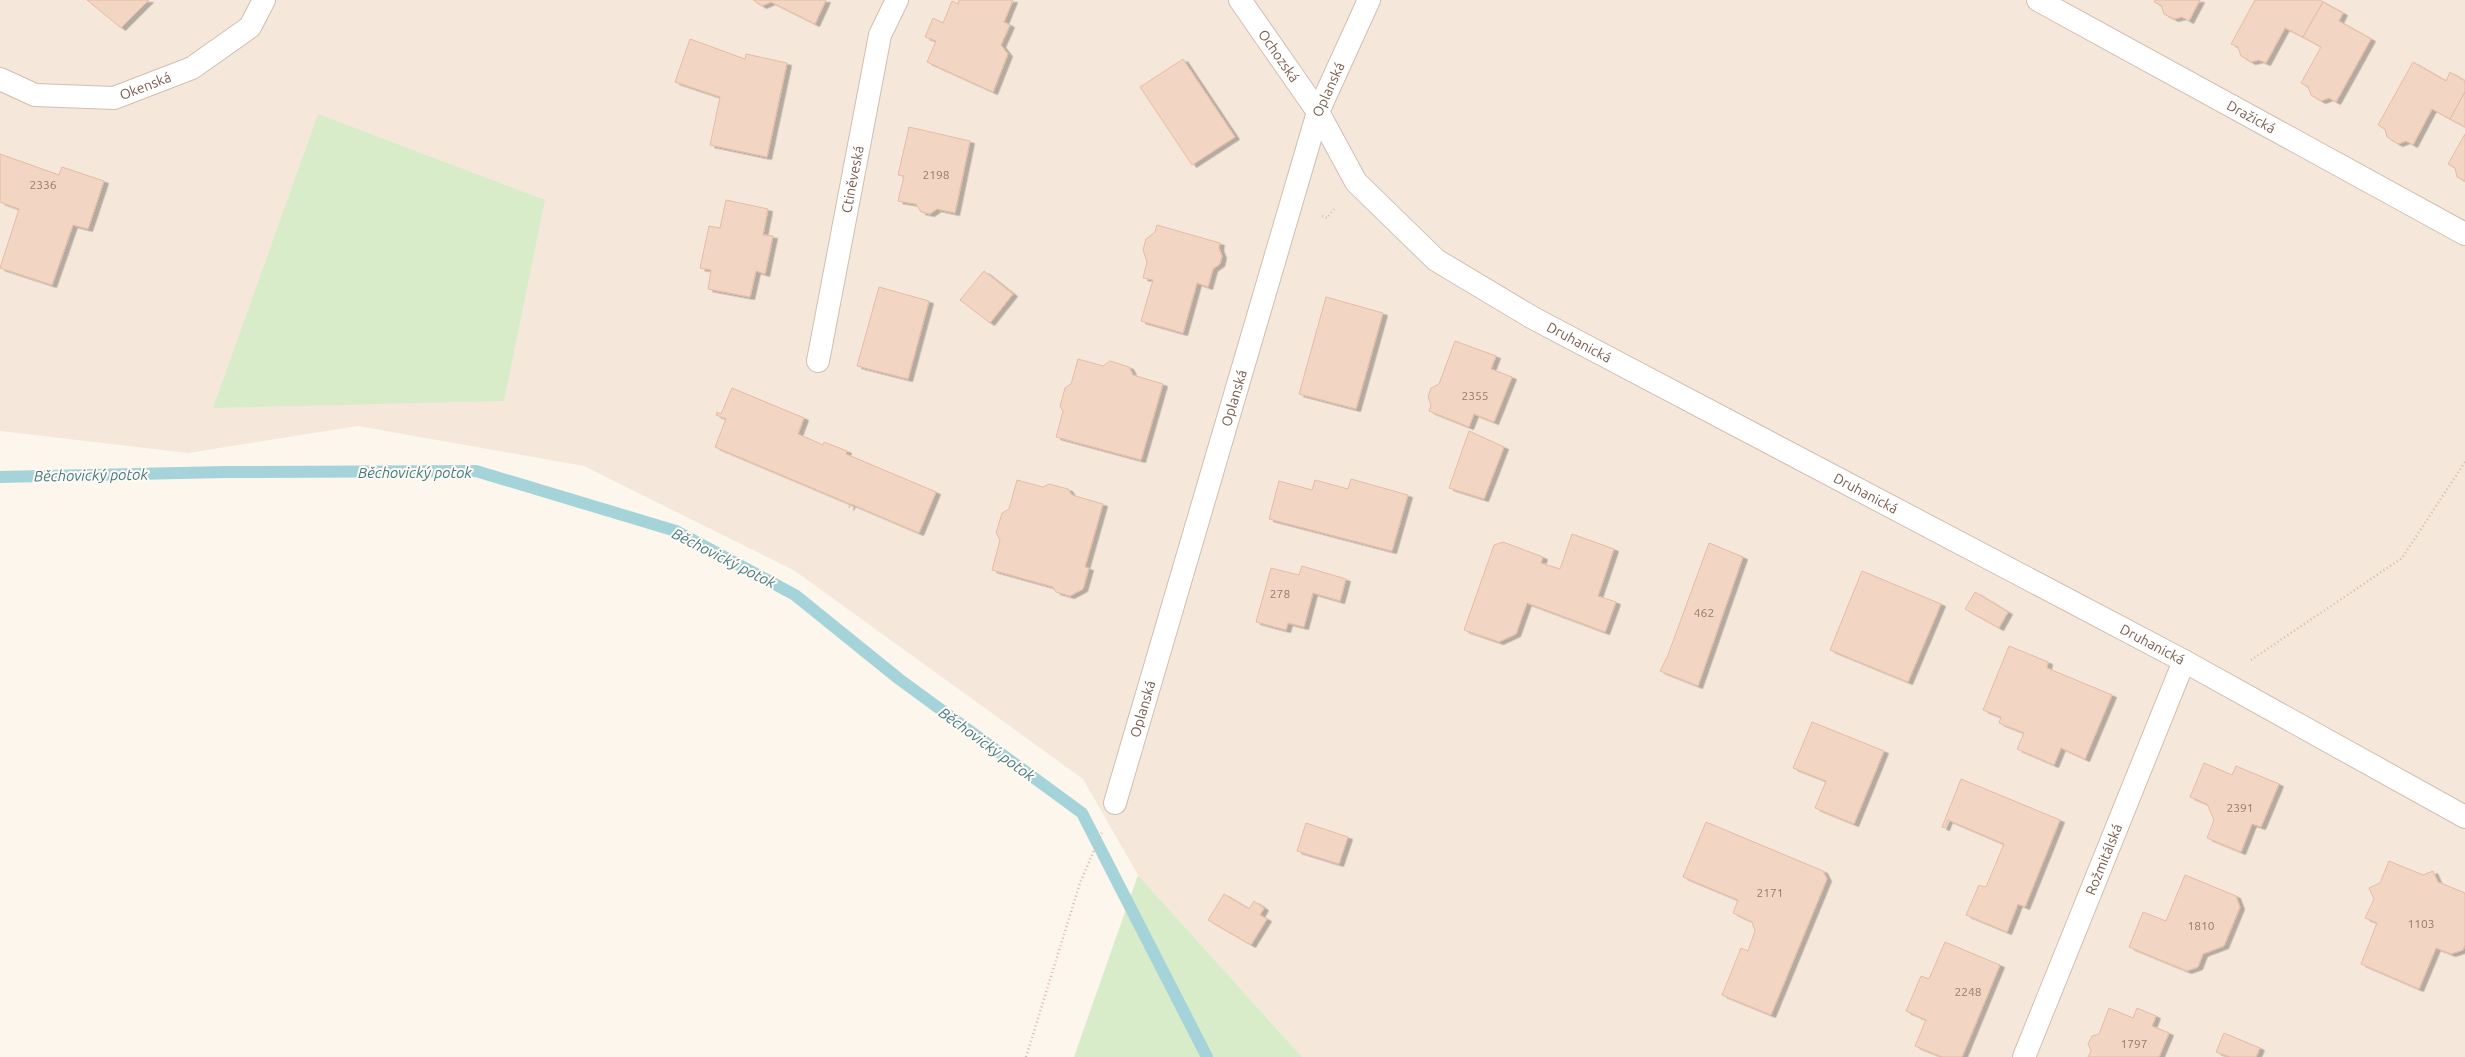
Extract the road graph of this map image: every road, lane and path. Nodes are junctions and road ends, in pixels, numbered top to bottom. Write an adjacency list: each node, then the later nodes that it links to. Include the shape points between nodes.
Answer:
1 (264, 0): 6 (street, Okenská, via 250,27 192,68 114,98 35,96)
2 (897, 0): 9 (street, Ctiněveská, via 880,35)
3 (1240, 0): 7 (street, Ochozská)
4 (1369, 0): 7 (street, Oplanská)
5 (2038, 0): 8 (street, Dražická)
6 (0, 79)
7 (1318, 112): 11 (street, Druhanická, via 1356,182 1436,260 1533,318); 13 (street, Oplanská)
8 (2465, 234)
9 (818, 361)
10 (2465, 462): 12 (path, via 2402,558)
11 (2184, 661): 12 (street, Druhanická); 16 (street, Rožmitálská)
12 (2220, 681): 14 (street, Druhanická)
13 (1115, 803): 15 (path, via 1080,883)
14 (2465, 817)
15 (1026, 1057)
16 (2024, 1057)

